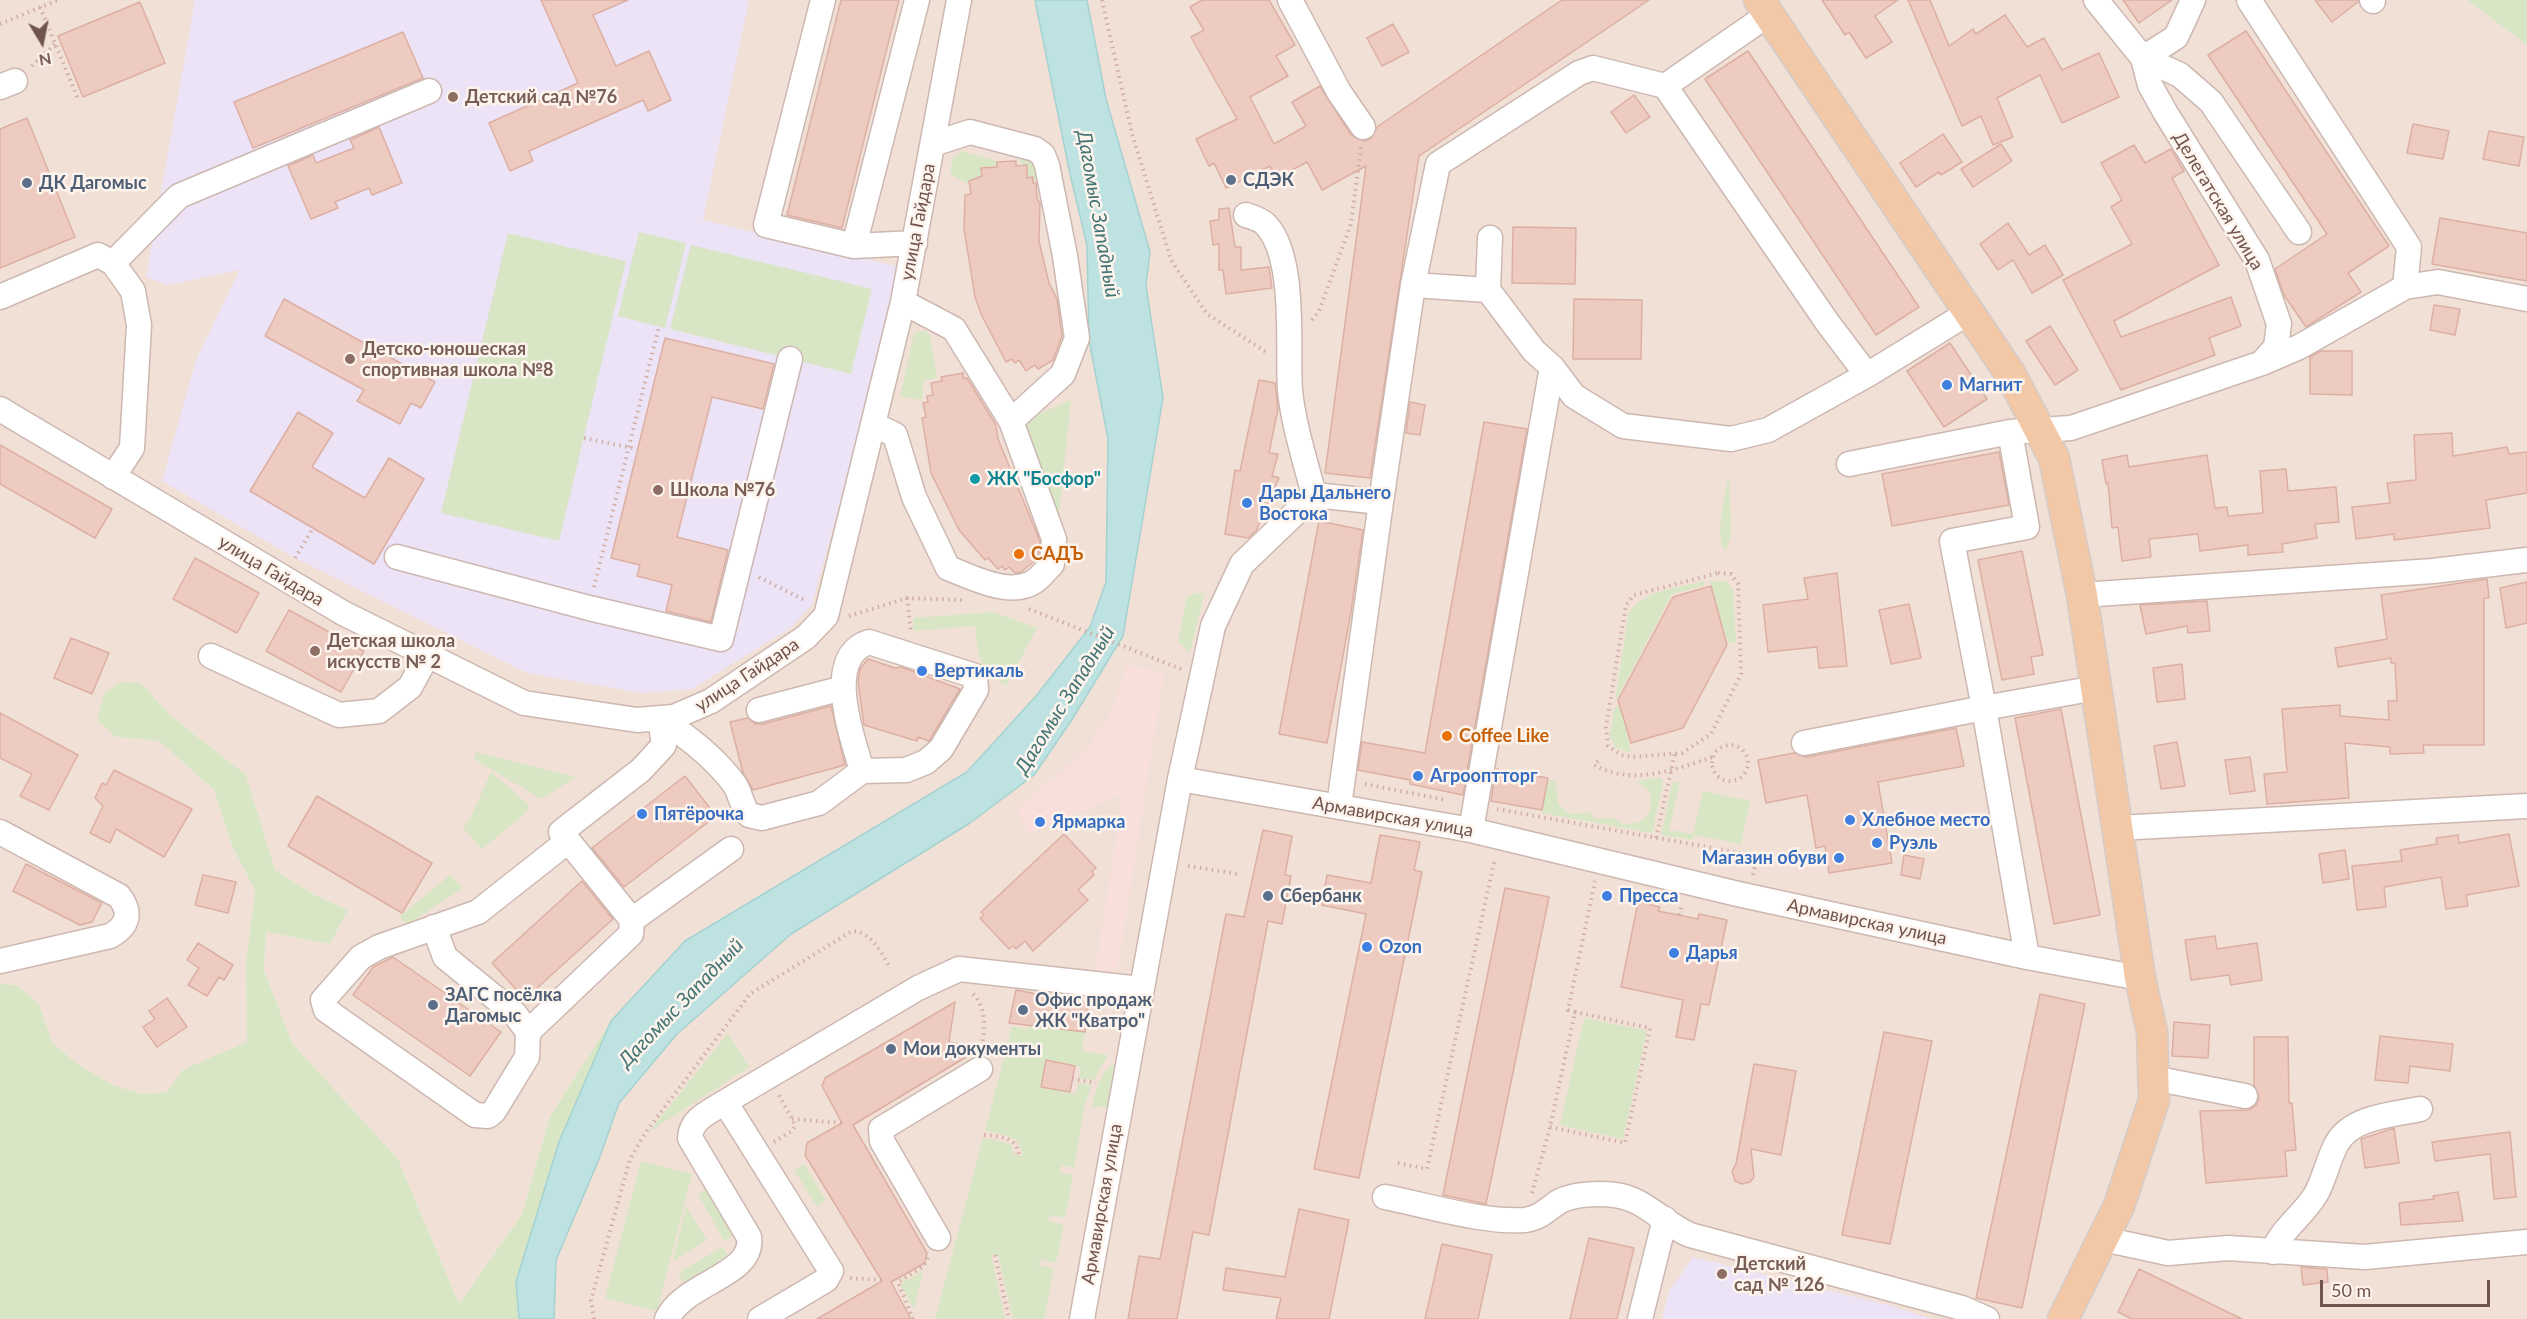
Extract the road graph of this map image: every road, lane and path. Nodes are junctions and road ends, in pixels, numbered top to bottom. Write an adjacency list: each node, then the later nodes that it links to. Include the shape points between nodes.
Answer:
1 (58, 0): 10 (path)
2 (823, 0): 25 (street, via 766,225)
3 (917, 0): 25 (street)
4 (959, 0): 20 (street, улица Гайдара)
5 (1102, 0): 35 (path, via 1132,134 1171,260 1207,314 1268,354)
6 (1290, 0): 19 (street, via 1339,92)
7 (2096, 0): 14 (street, Делегатская улица)
8 (2193, 0): 14 (street, via 2176,37)
9 (2249, 0): 28 (street, via 2409,247)
10 (40, 7): 12 (path); 13 (path)
11 (1764, 7): 16 (street); 33 (main road)
12 (0, 24)
13 (55, 44): 15 (path); 18 (path)
14 (2143, 58): 22 (street, via 2180,75 2211,102); 37 (street, Делегатская улица, via 2150,85 2165,112 2257,260 2279,324 2276,347)
15 (8, 84)
16 (1665, 86): 27 (street, via 1593,68 1579,73 1438,164); 39 (street)
17 (429, 91): 26 (street, via 179,196)
18 (78, 99)
19 (1363, 127): 35 (path, via 1351,224 1319,311)
20 (933, 144): 24 (street, улица Гайдара); 41 (street, via 970,132 1035,149 1047,165 1077,338 1063,374)
21 (1246, 214): 35 (street, via 1265,223 1275,238 1290,312)
22 (2299, 232)
23 (1490, 238): 29 (street)
24 (915, 243): 25 (street); 32 (street, улица Гайдара)
25 (854, 246)
26 (113, 263): 30 (street, via 98,255); 49 (street, via 134,291 140,325 132,448)
27 (1413, 285): 29 (street); 51 (street)
28 (2405, 287): 31 (street, via 2438,282); 37 (street, via 2300,347)
29 (1488, 290): 38 (street, via 1534,351)
30 (0, 297)
31 (2527, 299)
32 (903, 302): 41 (street, via 954,329); 42 (street, улица Гайдара)
33 (1968, 313): 39 (street); 43 (main road, via 2011,375)
34 (659, 326): 46 (path)
35 (1289, 350): 50 (street, via 1295,428)
36 (790, 359): 56 (street)
37 (2262, 363): 43 (street, via 2071,428)
38 (1552, 367): 39 (street, via 1574,396 1623,426 1731,439 1768,430); 80 (street)
39 (1867, 375)
40 (0, 409): 49 (street, улица Гайдара)
41 (1011, 421): 42 (street, via 1054,539 1052,564 1034,582 1015,587 986,583 948,568 914,497 895,435)
42 (873, 424): 62 (street, улица Гайдара)
43 (2040, 430): 44 (street); 57 (main road, via 2054,458)
44 (2010, 432): 48 (street); 69 (street, via 2027,527 1952,541)
45 (584, 438): 46 (path)
46 (629, 447): 47 (path); 61 (path)
47 (637, 449)
48 (1849, 464)
49 (113, 477): 65 (street, улица Гайдара, via 343,613)
50 (1314, 495): 51 (street); 66 (street, via 1242,564 1213,626)
51 (1381, 502): 79 (street)
52 (313, 528): 55 (path)
53 (397, 557): 61 (street)
54 (2527, 560): 57 (street, via 2433,571)
55 (291, 564)
56 (739, 567): 61 (street, via 721,639); 62 (path, via 812,604)
57 (2082, 595): 68 (main road)
58 (907, 598): 59 (path); 62 (path, via 838,619); 63 (path)
59 (966, 600)
60 (1021, 607): 66 (path)
61 (589, 608)
62 (826, 616): 71 (street, улица Гайдара, via 806,637 711,701)
63 (910, 629)
64 (211, 656): 65 (street, via 339,715 379,711 410,687)
65 (427, 656): 71 (street, улица Гайдара, via 524,703 637,720)
66 (1201, 677): 78 (street)
67 (843, 688): 70 (street); 77 (street, via 844,706); 77 (street, via 851,656 869,642 970,673 977,681 976,690 935,756 906,770)
68 (2096, 688): 69 (street); 83 (main road)
69 (1984, 708): 72 (street); 98 (street)
70 (759, 710)
71 (660, 719): 77 (street, via 691,741 729,779 746,812 756,819 819,803); 87 (street, via 664,745 641,770 561,832)
72 (1804, 743)
73 (1676, 753): 73 (path, via 1632,758 1608,746 1608,709 1626,605 1634,595 1718,573 1731,574 1737,584 1742,674 1711,734); 76 (path)
74 (1713, 757): 74 (path, via 1712,768 1724,781 1741,778 1748,768 1747,756 1738,747 1725,745); 76 (path)
75 (1598, 761): 76 (path, via 1594,765 1627,777)
76 (1671, 770): 86 (path)
77 (862, 771)
78 (1180, 780): 81 (street, Армавирская улица); 101 (street, Армавирская улица)
79 (1343, 780): 80 (path); 81 (street)
80 (1476, 805): 84 (street); 86 (path)
81 (1339, 806): 84 (street, Армавирская улица)
82 (2527, 806): 83 (street)
83 (2118, 828): 100 (main road)
84 (1471, 830): 95 (street, Армавирская улица)
85 (0, 832): 99 (street, via 119,896 127,907 128,919 122,929 110,936)
86 (1656, 838): 95 (path, via 1757,856)
87 (568, 841): 96 (street); 97 (street, via 478,912)
88 (731, 849): 96 (street)
89 (1496, 854): 116 (path, via 1427,1169)
90 (1189, 856): 91 (path)
91 (1187, 866): 92 (path); 93 (path)
92 (1239, 874)
93 (1185, 877)
94 (1596, 878): 102 (path, via 1568,1010)
95 (1748, 896): 98 (street, Армавирская улица)
96 (632, 920): 103 (street, via 630,934)
97 (434, 927): 103 (street, via 445,957 515,1014); 103 (street, via 361,957 324,1000 326,1010 475,1115 488,1116 494,1111 527,1057)
98 (2027, 957): 100 (street, Армавирская улица)
99 (0, 961)
100 (2140, 978): 105 (main road, via 2152,1032)
101 (1140, 989): 109 (street, via 960,969 918,988); 130 (street, Армавирская улица)
102 (1575, 1012): 113 (path); 113 (path, via 1650,1028 1643,1062 1625,1143)
103 (528, 1032)
104 (980, 1069): 120 (street, via 881,1129 882,1141)
105 (2153, 1078): 108 (street); 121 (main road, via 2154,1100 2119,1206)
106 (1072, 1079): 107 (path)
107 (1096, 1083)
108 (2245, 1096)
109 (725, 1102): 127 (street, via 695,1121 690,1138 749,1236 750,1250 740,1264 684,1297); 128 (street, via 831,1271 826,1280)
110 (2420, 1109): 123 (street, via 2358,1123 2338,1141 2316,1193 2298,1219 2279,1236)
111 (792, 1119): 112 (path)
112 (842, 1123)
113 (1551, 1127): 119 (path)
114 (984, 1135): 115 (path, via 1010,1139)
115 (1018, 1155)
116 (1398, 1163)
117 (1385, 1197): 119 (street, via 1497,1219)
118 (1665, 1219): 119 (street, via 1647,1205 1615,1195 1599,1195 1562,1201 1539,1217); 131 (street); 132 (street, via 1690,1235 1962,1308)
119 (1525, 1220)
120 (938, 1238)
121 (2103, 1239): 123 (street, via 2168,1253 2228,1248); 133 (main road)
122 (2527, 1242): 123 (street, via 2365,1257)
123 (2273, 1252)
124 (995, 1255): 129 (path)
125 (849, 1278): 126 (path)
126 (882, 1280)
127 (667, 1319)
128 (760, 1319)
129 (1008, 1319)
130 (1082, 1319)
131 (1640, 1319)
132 (1987, 1319)
133 (2063, 1319)

